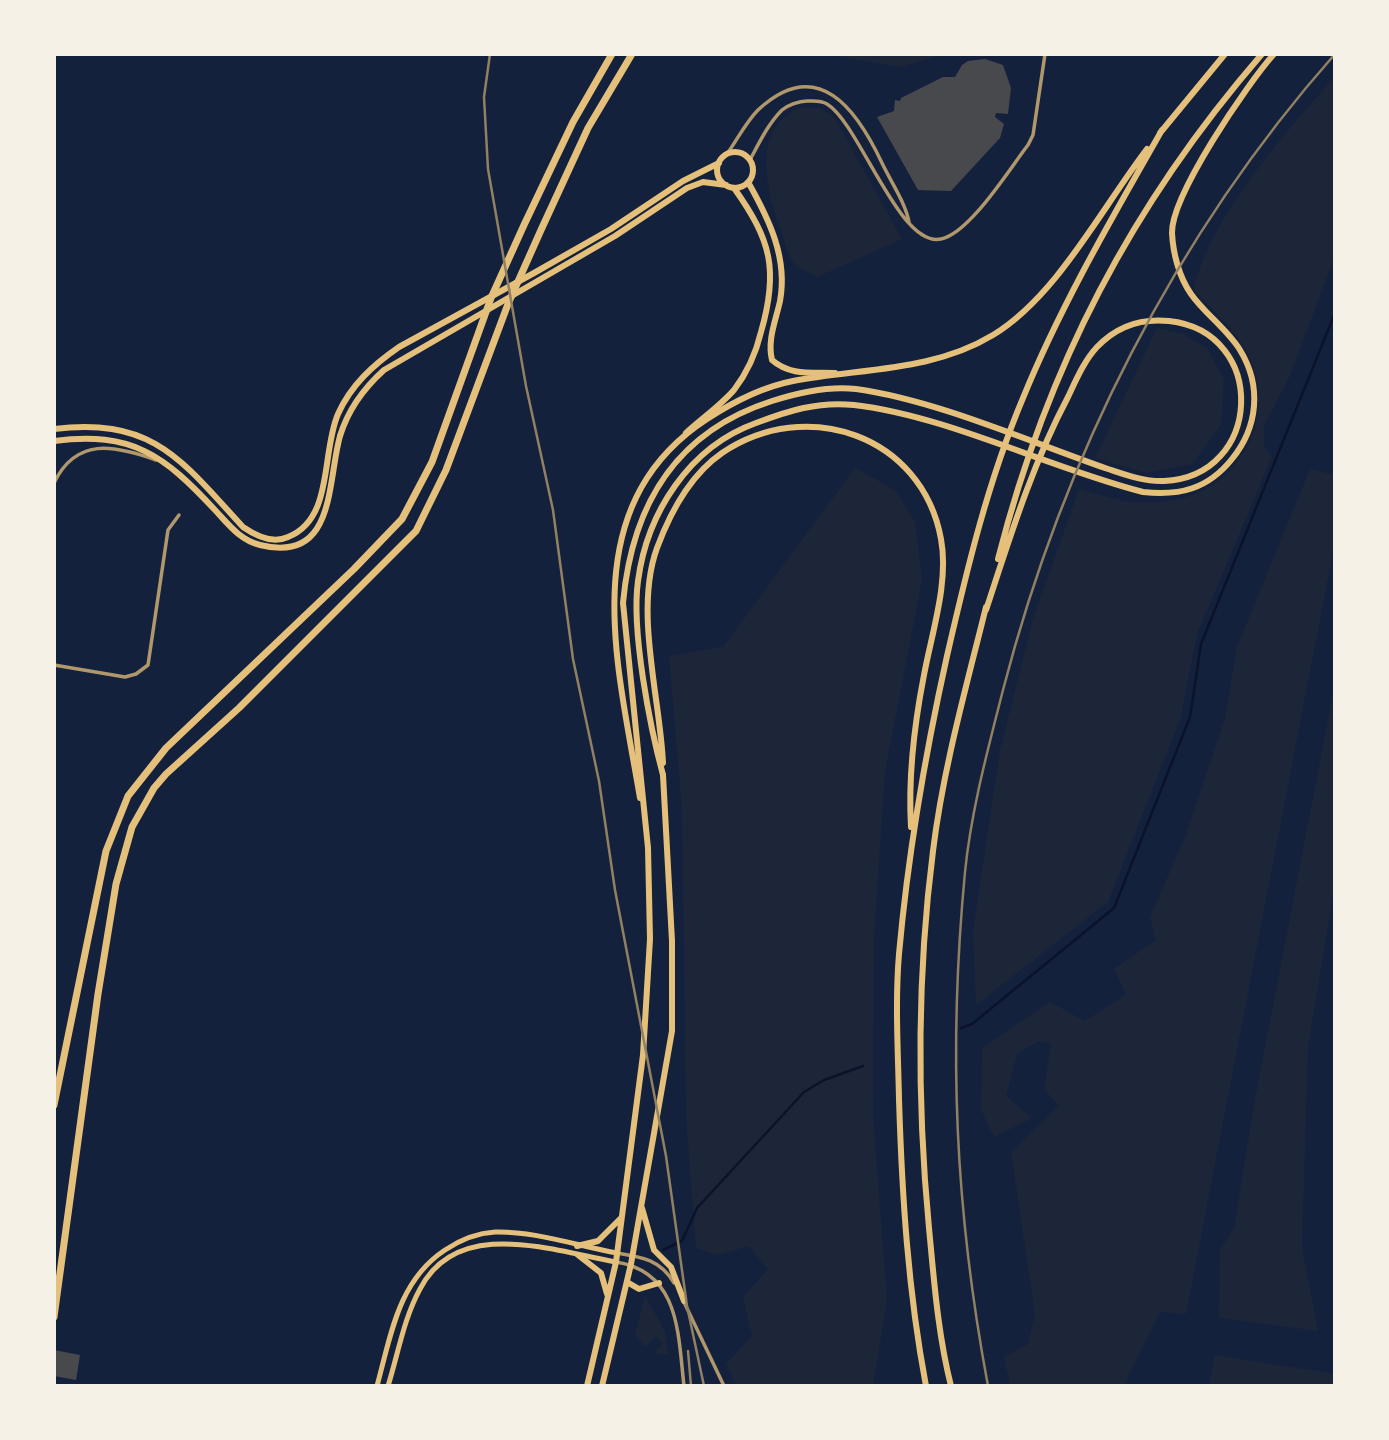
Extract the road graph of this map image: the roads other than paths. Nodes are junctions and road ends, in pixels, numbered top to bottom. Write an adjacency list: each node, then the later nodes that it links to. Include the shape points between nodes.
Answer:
1 (612, 54): 27 (highway, via 573,122 524,225 432,462 402,519 166,748 128,796 106,851)
2 (632, 54): 40 (highway, via 588,128 541,230 446,470 416,531 239,708 166,774 132,827 116,884 98,994)
3 (1045, 54): 14 (street, via 1033,135 1008,171 955,233 940,239 926,236)
4 (1225, 54): 7 (main road)
5 (1262, 54): 22 (main road, via 1170,174 1104,280 1045,406 1023,465)
6 (1273, 54): 24 (main road, via 1192,174 1176,209 1172,231 1175,258 1190,293 1240,350 1253,383 1256,405 1241,449 1209,483 1164,495 901,413 850,405 794,408 743,428 694,463 671,491 644,547 637,583 641,653)
7 (1162, 131): 15 (main road, via 1029,310 993,335 949,356); 25 (main road, via 1055,327 992,483 959,605)
8 (727, 154): 9 (main road, via 739,153); 10 (main road); 14 (street, via 757,111 782,92 810,87 832,93 858,118)
9 (750, 160): 11 (main road, via 753,171); 14 (street, via 784,108 820,100 840,115)
10 (719, 163): 12 (main road, via 718,176); 16 (main road, via 376,363 338,414 318,507 302,532 284,539 254,535 160,445 117,429)
11 (748, 182): 13 (main road); 15 (main road, via 770,225 782,266 772,360 797,372)
12 (726, 185): 13 (main road); 19 (main road, via 703,182 687,188 615,236 384,370 370,382 347,419 327,511 306,540 285,548 249,542)
13 (734, 188): 17 (main road, via 760,229 771,268 770,299 759,342 743,376 733,391)
14 (910, 223)
15 (850, 373): 17 (main road, via 790,381 737,399)
16 (54, 429)
17 (686, 433): 26 (main road, via 648,477 633,505 615,564 613,626)
18 (54, 441): 19 (main road, via 85,437 127,442)
19 (171, 466): 20 (street, via 125,452 88,450 67,459)
20 (54, 483)
21 (179, 514): 23 (street, via 168,530 148,665 125,677)
22 (986, 610): 26 (main road, via 1033,470 1089,357 1099,345 1122,327 1151,319 1191,326 1222,346 1241,384 1243,402 1236,433 1207,469 1164,482 1138,479 903,398 852,388 793,394 741,411 710,430 659,483 631,545 623,603); 48 (main road, via 935,838 923,960 923,1170)
23 (54, 665)
24 (663, 775): 25 (main road, via 648,624 656,550 676,506 721,454 755,435 820,425 884,449 911,474 930,505 941,539 939,600 909,780); 28 (main road, via 672,1031)
25 (912, 840): 47 (main road, via 899,958 898,1063 910,1279)
26 (648, 848): 29 (main road, via 646,1029)
27 (54, 1105)
28 (641, 1206): 33 (main road); 39 (main road, via 654,1250 671,1267)
29 (623, 1215): 30 (main road, via 598,1241); 31 (main road)
30 (577, 1246): 31 (main road); 41 (main road, via 493,1232 466,1239 435,1257 405,1293)
31 (617, 1253): 33 (street); 34 (main road)
32 (578, 1255): 34 (main road); 38 (main road, via 601,1273); 42 (main road, via 493,1243 470,1247 440,1264 416,1297)
33 (632, 1255): 35 (main road); 39 (street, via 649,1259 668,1272)
34 (616, 1262): 35 (street); 38 (main road)
35 (631, 1264): 36 (main road); 37 (street)
36 (627, 1282): 37 (main road, via 639,1289); 44 (main road)
37 (659, 1283): 45 (street, via 676,1325)
38 (608, 1296): 43 (main road)
39 (684, 1301): 46 (street)
40 (54, 1317)
41 (377, 1386)
42 (388, 1386)
43 (587, 1386)
44 (602, 1386)
45 (684, 1386)
46 (724, 1386)
47 (926, 1386)
48 (951, 1386)

